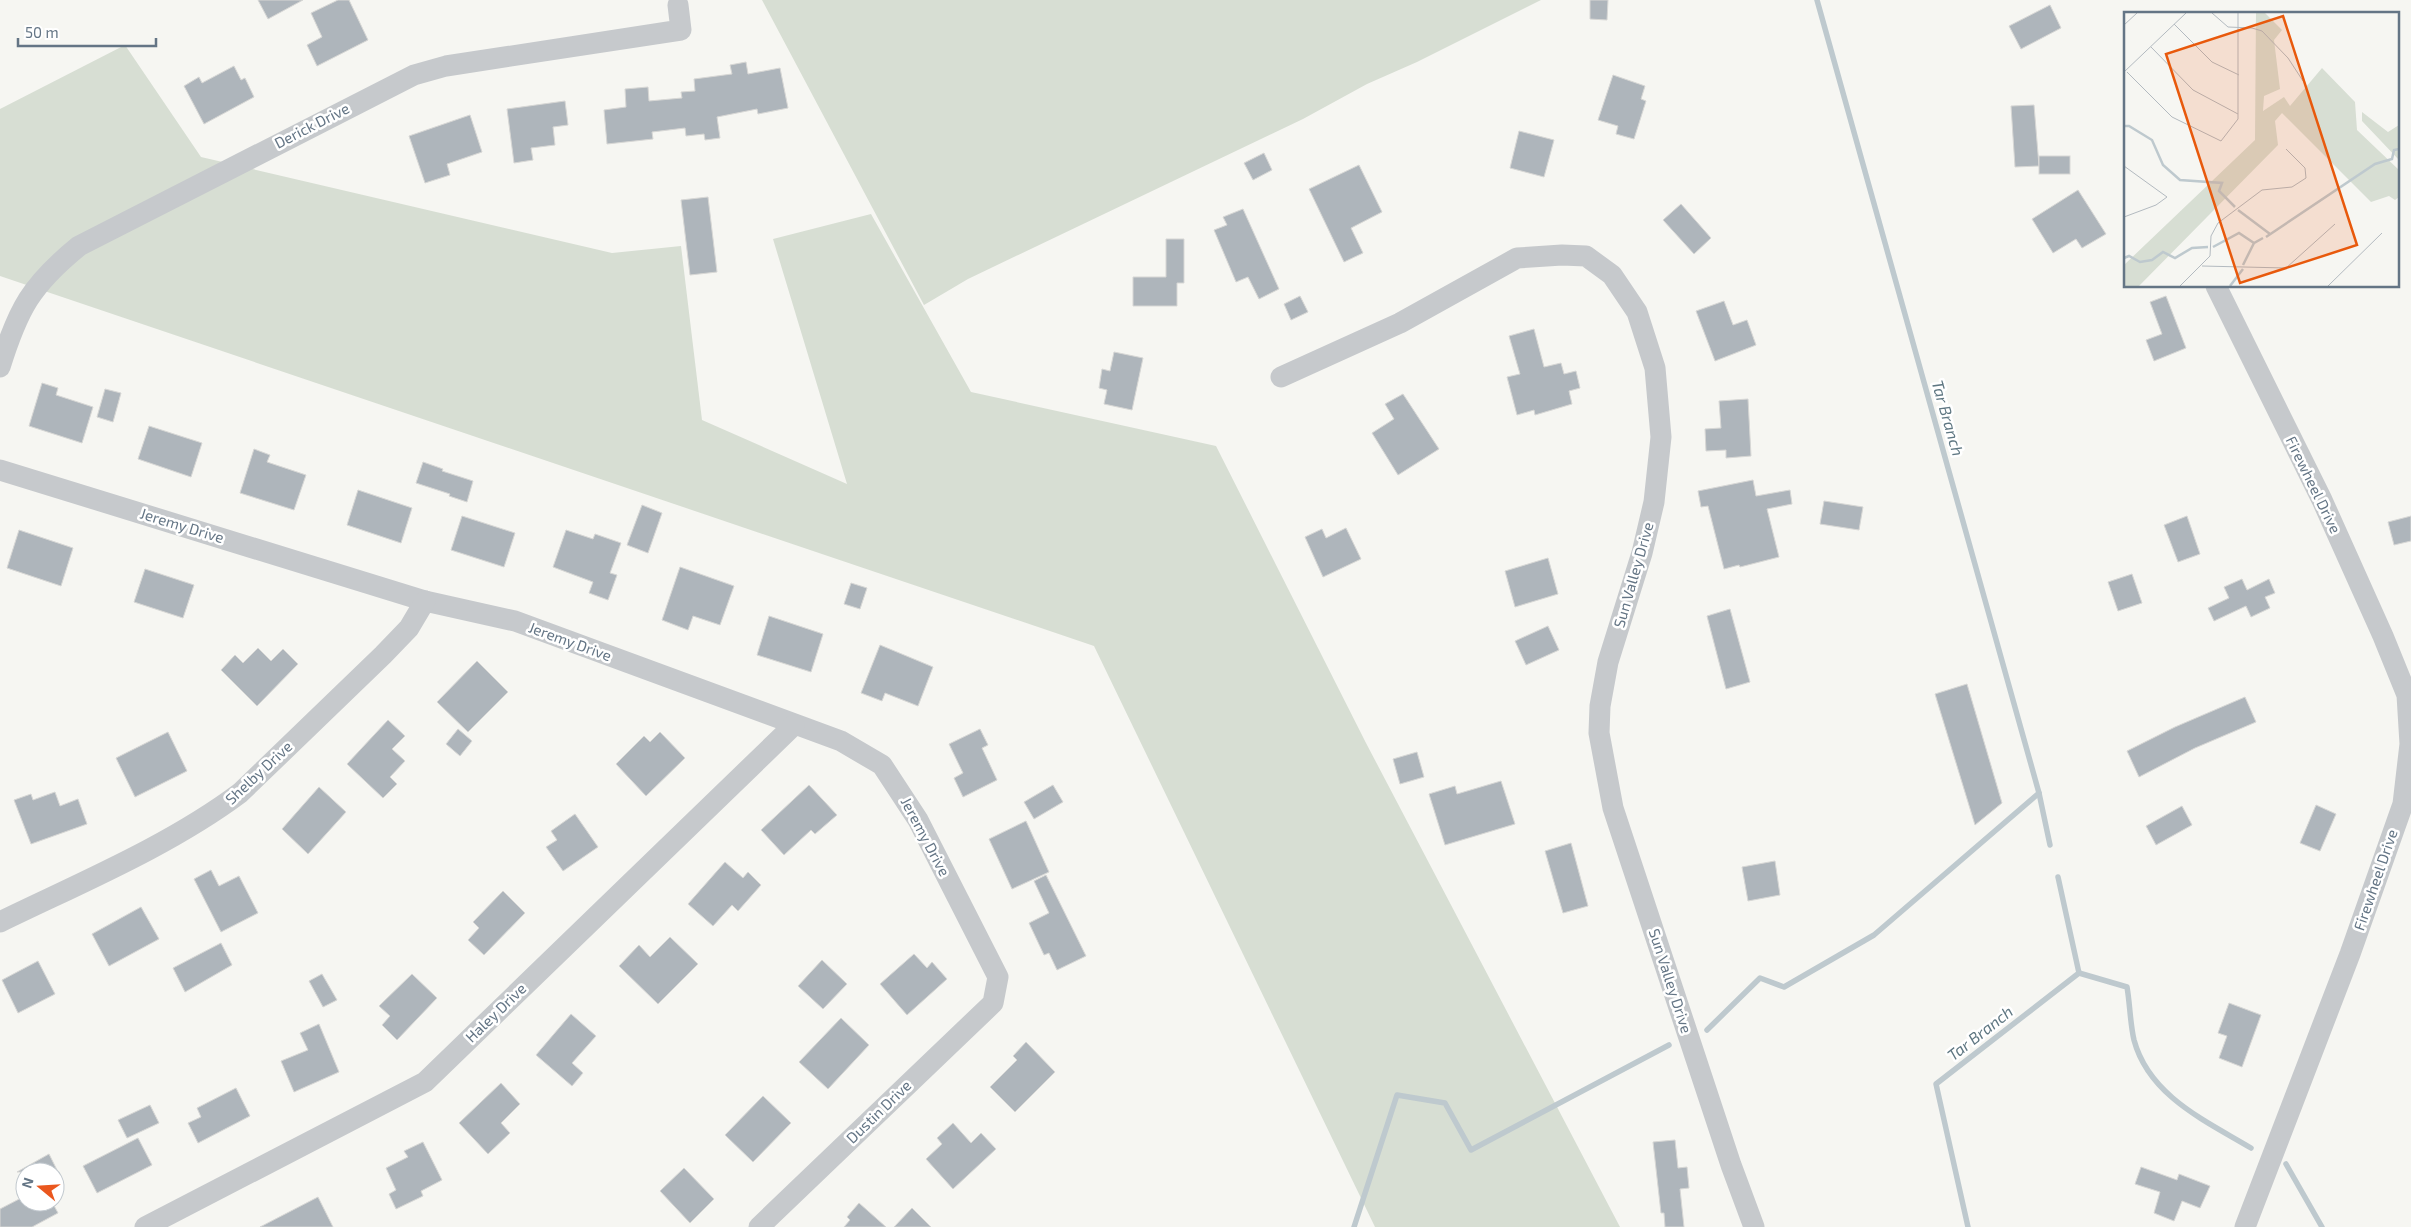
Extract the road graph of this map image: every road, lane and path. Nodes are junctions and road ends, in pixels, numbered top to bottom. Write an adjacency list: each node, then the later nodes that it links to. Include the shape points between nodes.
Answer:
1 (678, 6): 3 (street, Derick Drive, via 681,30 446,66 414,75 79,246 51,269 29,296 13,326)
2 (2217, 288): 13 (street, Firewheel Drive, via 2322,500 2379,627 2407,695 2410,744 2403,804 2350,954)
3 (0, 367)
4 (1281, 377): 12 (street, Sun Valley Drive, via 1400,323 1517,258 1586,256 1612,275 1637,312 1655,368 1661,437 1654,502 1642,554 1608,662 1599,733 1613,808)
5 (0, 470): 6 (street, Jeremy Drive)
6 (425, 601): 7 (street, Jeremy Drive, via 515,621); 8 (street, Shelby Drive, via 409,628 383,655 240,793 215,812)
7 (794, 725): 9 (street, Jeremy Drive, via 842,741 882,765 918,820 988,954 998,977); 10 (street, Haley Drive, via 425,1082)
8 (0, 922)
9 (996, 994): 11 (street, Dustin Drive, via 993,1003)
10 (145, 1227)
11 (759, 1227)
12 (1754, 1227)
13 (2245, 1227)

